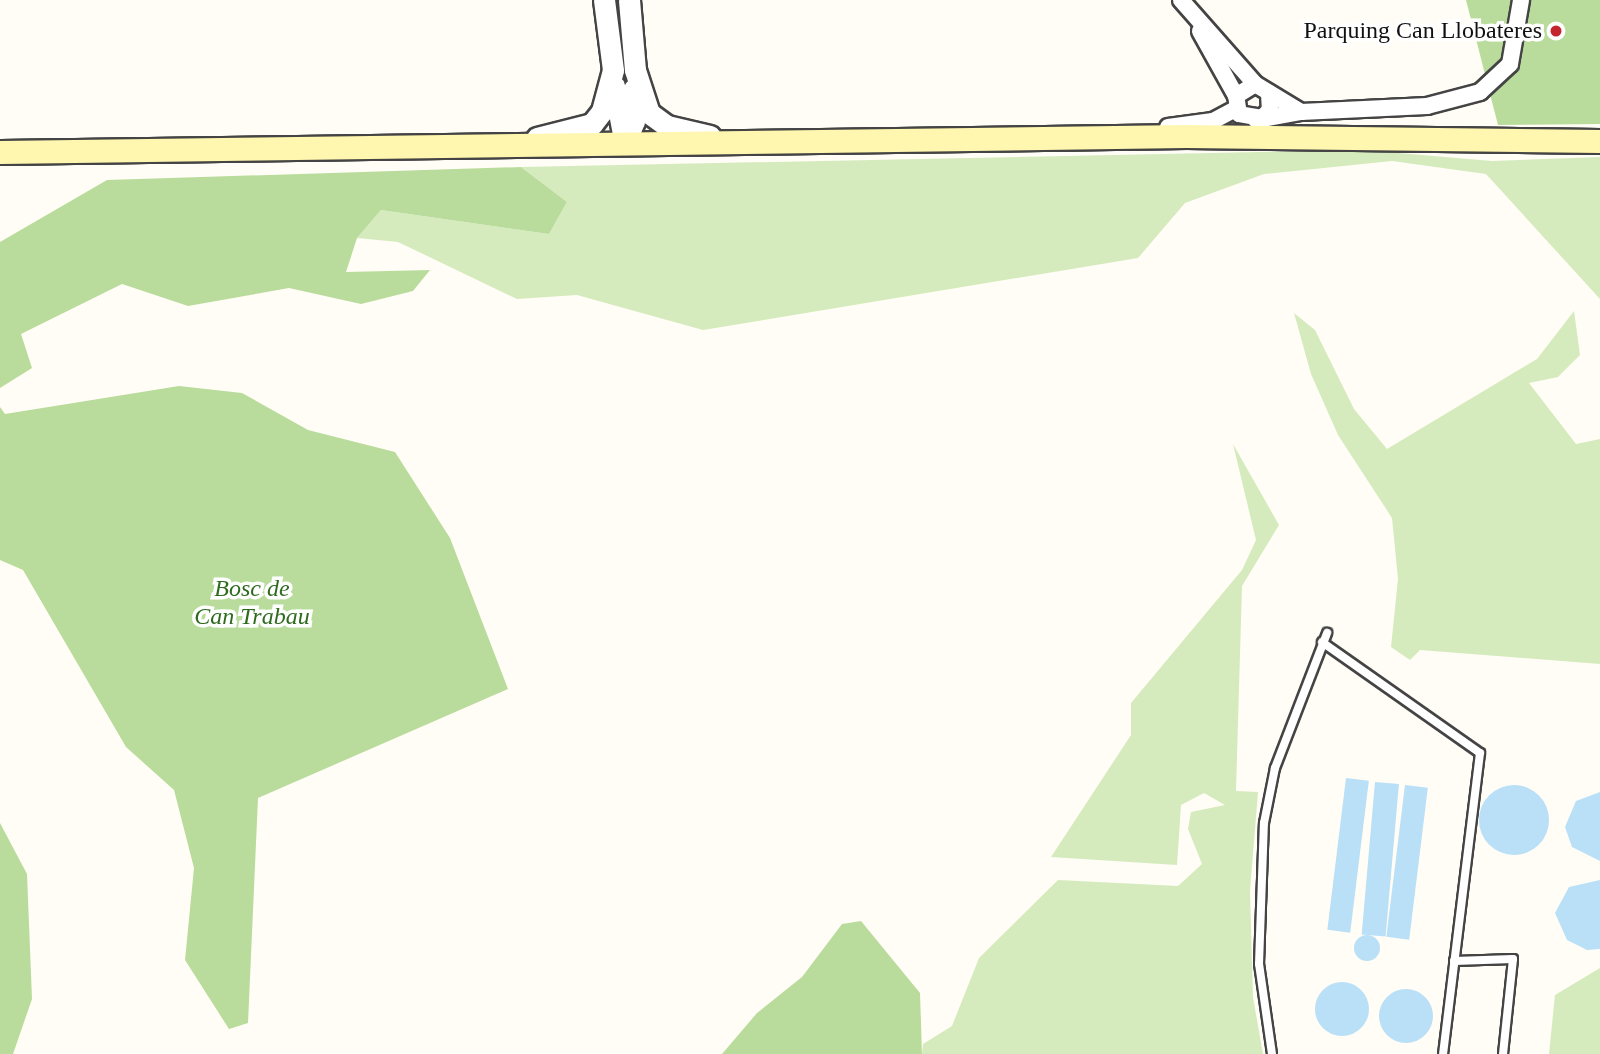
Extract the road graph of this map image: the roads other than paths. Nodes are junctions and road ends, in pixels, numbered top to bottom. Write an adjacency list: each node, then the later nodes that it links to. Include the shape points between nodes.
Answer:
1 (604, 0): 5 (street)
2 (629, 0): 6 (street)
3 (1180, 0): 7 (street); 8 (street)
4 (1521, 0): 9 (street, via 1510,64 1480,92 1427,106)
5 (613, 70): 14 (street); 15 (street, via 592,124)
6 (635, 70): 13 (street, via 657,121); 14 (street, via 635,121)
7 (1262, 88): 8 (street); 9 (street); 10 (street, via 1270,110)
8 (1236, 102): 10 (street); 11 (street, via 1213,121)
9 (1301, 111): 10 (street)
10 (1256, 120)
11 (1062, 137): 12 (main road); 13 (main road)
12 (1600, 141)
13 (754, 142): 14 (main road)
14 (625, 144): 15 (main road)
15 (500, 145): 16 (main road)
16 (0, 152)
17 (1326, 633): 18 (lane)
18 (1322, 642): 19 (lane, via 1480,753); 20 (lane, via 1275,768 1264,823 1258,950)
19 (1454, 961): 21 (lane); 22 (lane, via 1513,959)
20 (1272, 1054)
21 (1443, 1054)
22 (1503, 1054)

